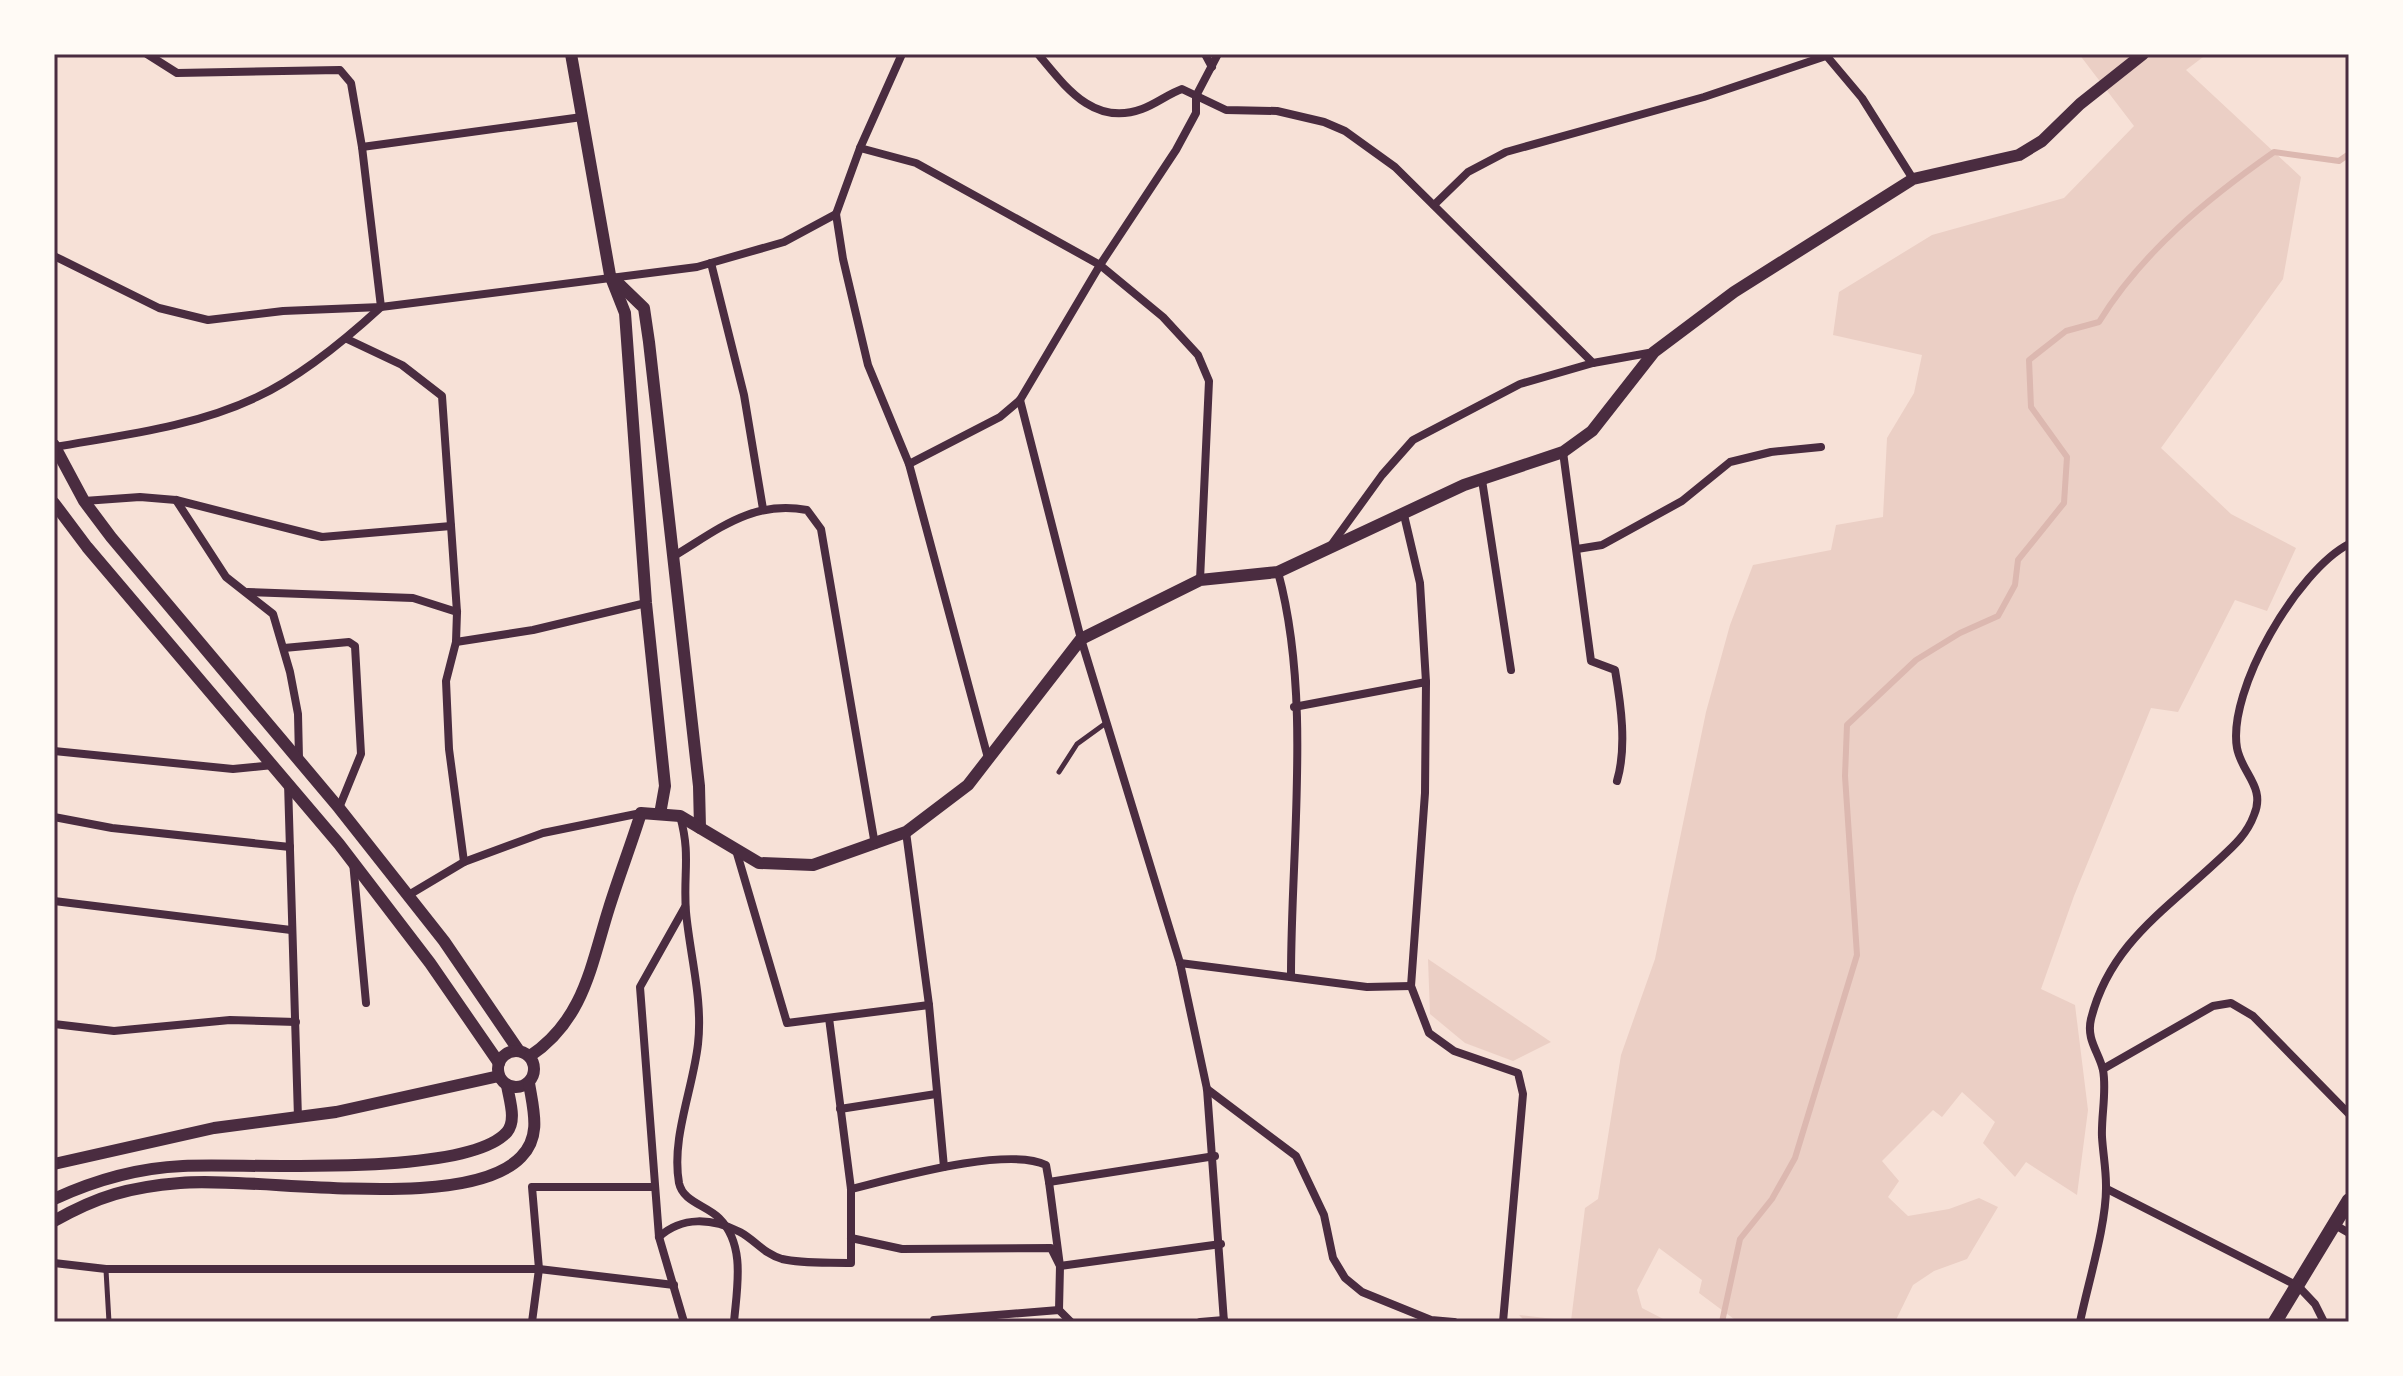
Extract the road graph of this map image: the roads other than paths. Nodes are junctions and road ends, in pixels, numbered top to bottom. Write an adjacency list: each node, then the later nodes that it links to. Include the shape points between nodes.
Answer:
1 (147, 54): 12 (street, via 177,73 340,70 351,83)
2 (571, 54): 11 (street)
3 (902, 54): 13 (street)
4 (1038, 54): 10 (street, via 1076,99 1107,112 1142,109 1182,89)
5 (1205, 54): 9 (street)
6 (1218, 54): 9 (street)
7 (2143, 54): 14 (street, via 2019,155)
8 (1825, 55): 14 (street, via 1862,98); 15 (street, via 1704,97 1506,152 1468,172)
9 (1212, 67): 10 (street)
10 (1196, 96): 15 (street, via 1226,110 1277,111 1345,131 1395,167); 19 (street, via 1196,113 1176,150)
11 (582, 117): 12 (street); 20 (street)
12 (362, 147): 21 (street)
13 (860, 148): 16 (street); 19 (street, via 916,163)
14 (1913, 179): 23 (street, via 1734,292)
15 (1434, 205): 24 (street)
16 (836, 214): 18 (street, via 784,242); 29 (street, via 868,365)
17 (54, 256): 21 (street, via 159,308 208,320)
18 (711, 263): 20 (street); 34 (street, via 744,395)
19 (1100, 265): 25 (street); 42 (street, via 1163,317 1198,355 1209,381)
20 (610, 275): 21 (street); 40 (street, via 644,308); 44 (street, via 625,313)
21 (381, 307): 22 (street)
22 (347, 339): 26 (street, via 258,397 169,427); 36 (street, via 402,365 442,396)
23 (1654, 352): 24 (street); 28 (street, via 1592,431)
24 (1593, 363): 38 (street, via 1520,384 1413,440)
25 (1020, 400): 29 (street, via 1000,417); 46 (street)
26 (54, 446): 32 (street)
27 (1821, 447): 39 (street, via 1730,462 1682,501 1602,545)
28 (1563, 452): 30 (street); 39 (street)
29 (909, 464): 54 (street)
30 (1482, 480): 35 (street); 49 (street)
31 (176, 500): 32 (street); 36 (street, via 322,537); 43 (street, via 226,577)
32 (84, 501): 55 (street)
33 (54, 503): 56 (street)
34 (763, 509): 40 (street, via 743,515); 67 (street, via 779,505 807,510 821,529)
35 (1404, 515): 38 (street); 50 (street, via 1420,583)
36 (451, 526): 45 (street)
37 (2349, 544): 85 (street, via 2335,551 2305,585 2275,628 2241,700 2238,750 2258,788 2256,812 2243,838 2119,954 2101,988 2090,1023 2092,1051)
38 (1330, 548): 41 (street)
39 (1577, 549): 59 (street, via 1591,661 1615,670 1620,700)
40 (674, 556): 65 (street)
41 (1278, 572): 42 (street); 51 (street, via 1286,604)
42 (1200, 580): 46 (street)
43 (248, 592): 45 (street, via 413,598); 48 (street, via 273,614)
44 (646, 603): 47 (street); 62 (street, via 665,786)
45 (457, 612): 47 (street)
46 (1081, 639): 52 (street); 54 (street)
47 (456, 642): 71 (street, via 446,681)
48 (284, 648): 55 (street, via 298,714); 60 (street, via 349,642 355,646 361,754)
49 (1511, 670)
50 (1426, 682): 51 (street); 78 (street, via 1425,793)
51 (1294, 707): 77 (street)
52 (1107, 722): 57 (lane, via 1077,744); 76 (street)
53 (54, 751): 56 (street, via 233,769)
54 (988, 758): 66 (street, via 968,785)
55 (300, 760): 60 (street)
56 (274, 765): 58 (street)
57 (1059, 772)
58 (288, 781): 68 (street); 70 (street)
59 (1617, 781)
60 (339, 808): 72 (street)
61 (641, 813): 62 (street); 71 (street, via 543,833); 84 (street, via 586,990 549,1044)
62 (660, 814): 63 (street)
63 (680, 816): 65 (street); 74 (street, via 689,847)
64 (54, 817): 68 (street)
65 (700, 828): 69 (street)
66 (906, 832): 67 (street); 80 (street)
67 (875, 846): 69 (street, via 813,865 759,863)
68 (290, 847): 75 (street)
69 (736, 850): 81 (street, via 787,1023)
70 (353, 862): 79 (street); 86 (street, via 430,963)
71 (464, 862): 72 (street)
72 (407, 896): 84 (street)
73 (54, 901): 75 (street)
74 (686, 906): 97 (street, via 640,987); 104 (street, via 698,981 698,1043 681,1137 679,1183 685,1196)
75 (291, 930): 82 (street)
76 (1180, 963): 77 (street); 88 (street)
77 (1291, 975): 78 (street, via 1367,987)
78 (1411, 986): 125 (street, via 1429,1033 1454,1051 1518,1073 1523,1094)
79 (366, 1003)
80 (929, 1005): 81 (street); 89 (street)
81 (829, 1018): 90 (street)
82 (296, 1022): 83 (street, via 230,1020 114,1031); 92 (street)
83 (54, 1024)
84 (524, 1054): 86 (street, via 507,1054); 87 (street, via 535,1067)
85 (2103, 1069): 91 (street, via 2213,1006 2231,1003 2253,1016); 99 (street)
86 (502, 1075): 87 (street, via 518,1088); 92 (street); 100 (street, via 513,1120 507,1132 464,1153 422,1160 181,1166 118,1174)
87 (529, 1083): 102 (street, via 536,1125 531,1145 501,1172 474,1181 421,1188 184,1183 94,1198)
88 (1207, 1089): 93 (street); 124 (street, via 1296,1156 1345,1278 1362,1292 1431,1320)
89 (936, 1094): 90 (street); 95 (street)
90 (840, 1109): 98 (street)
91 (2349, 1114)
92 (298, 1118): 94 (street, via 214,1128)
93 (1215, 1156): 96 (street); 108 (street)
94 (54, 1164)
95 (944, 1167): 96 (street, via 1034,1159 1046,1165); 98 (street)
96 (1049, 1182): 110 (street)
97 (654, 1187): 106 (street); 112 (street, via 532,1187)
98 (851, 1189): 107 (street)
99 (2107, 1189): 114 (street); 126 (street)
100 (54, 1199)
101 (2349, 1200): 103 (main road)
102 (54, 1221)
103 (2335, 1225): 105 (street); 114 (main road)
104 (724, 1226): 106 (street, via 700,1221 673,1224); 107 (street, via 782,1259 851,1263); 121 (street, via 739,1263)
105 (2349, 1233)
106 (659, 1237): 113 (street)
107 (851, 1238): 110 (street, via 902,1249 1051,1248)
108 (1221, 1244): 110 (street); 117 (street)
109 (54, 1263): 111 (street)
110 (1060, 1266): 115 (street)
111 (106, 1269): 112 (street); 118 (lane)
112 (539, 1269): 113 (street); 119 (street)
113 (674, 1285): 120 (street)
114 (2298, 1286): 127 (main road); 128 (street)
115 (1059, 1310): 116 (street); 122 (street)
116 (934, 1320)
117 (1224, 1321): 123 (street)
118 (109, 1322)
119 (532, 1322)
120 (684, 1322)
121 (734, 1322)
122 (1071, 1322)
123 (1200, 1322)
124 (1454, 1322)
125 (1503, 1322)
126 (2080, 1322)
127 (2275, 1322)
128 (2324, 1322)

